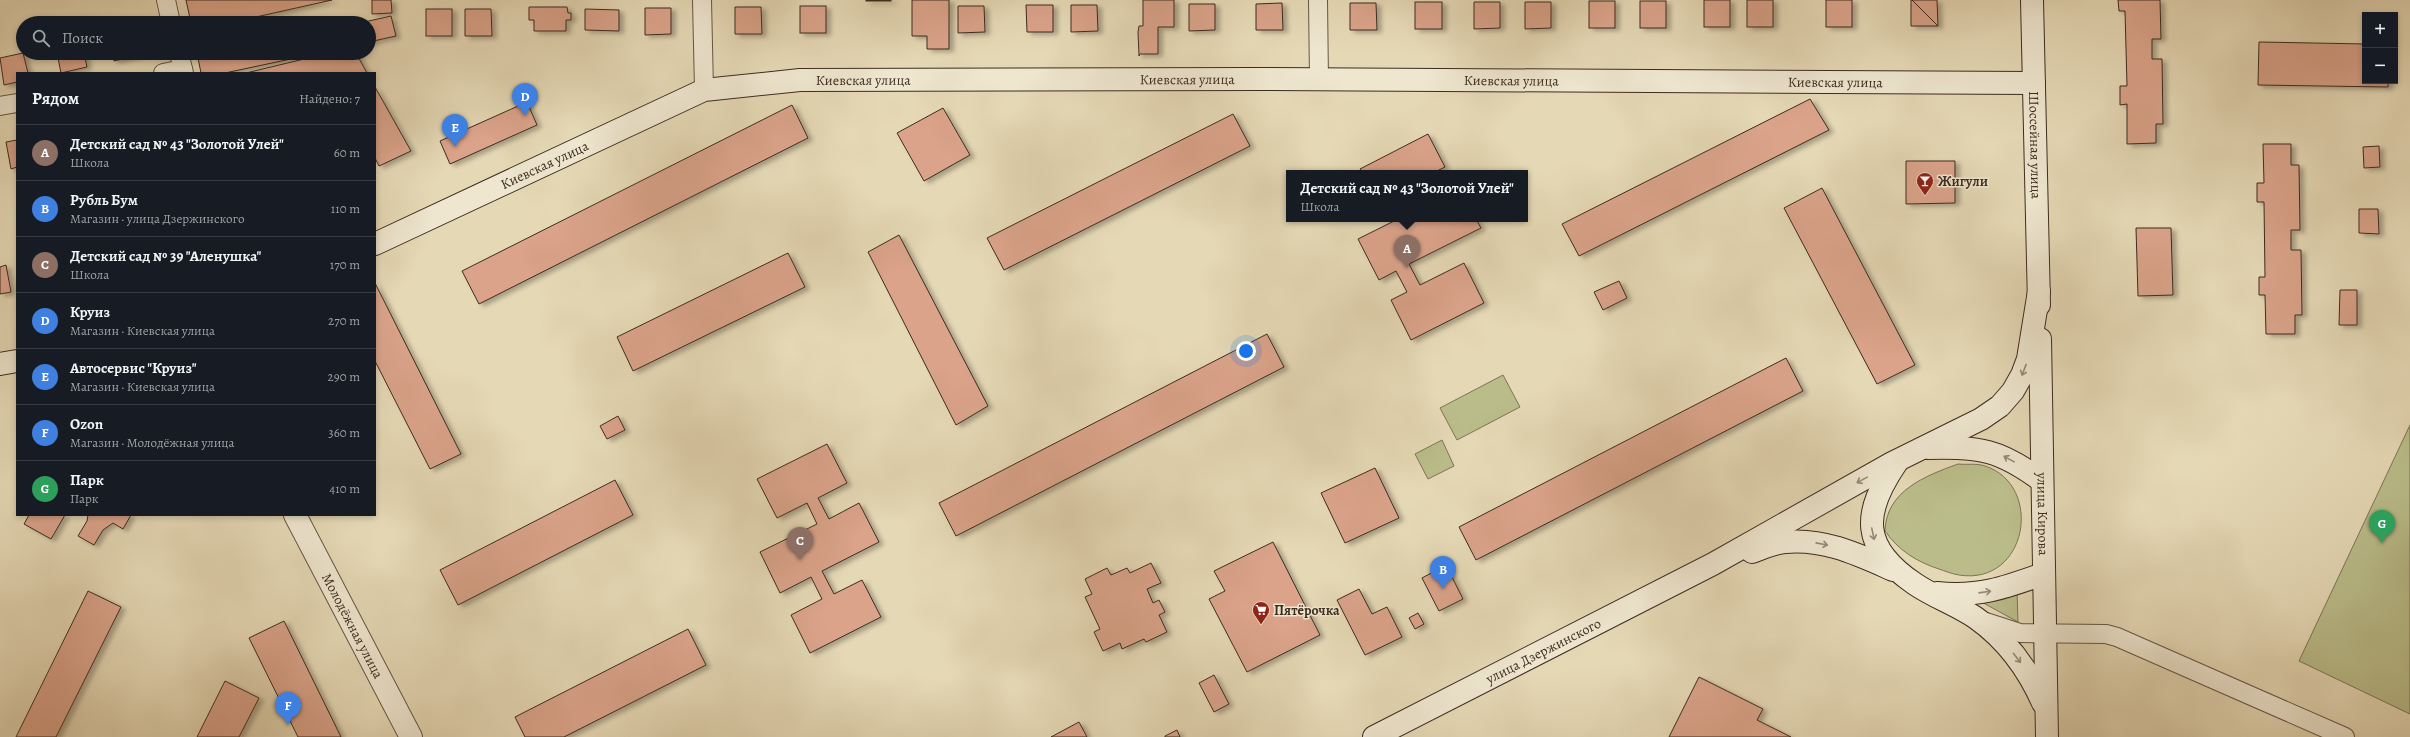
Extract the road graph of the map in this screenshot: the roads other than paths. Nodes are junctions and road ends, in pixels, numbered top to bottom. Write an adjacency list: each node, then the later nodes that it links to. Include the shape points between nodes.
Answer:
1 (166, 0): 5 (street)
2 (702, 0): 10 (street)
3 (1318, 0): 8 (street)
4 (2032, 0): 9 (main road, Шоссейная улица)
5 (169, 16)
6 (182, 65): 7 (street)
7 (165, 72)
8 (1319, 80): 9 (main road, Киевская улица); 10 (main road, Киевская улица, via 800,80)
9 (2034, 83): 14 (main road, Шоссейная улица)
10 (704, 90): 13 (main road, Киевская улица)
11 (16, 103): 12 (street)
12 (0, 106)
13 (376, 244)
14 (2038, 291): 17 (main road, one-way to 17, via 2028,359 2013,391 2000,406); 19 (main road, улица Кирова)
15 (16, 361): 16 (main road)
16 (0, 364)
17 (1923, 448): 18 (main road); 19 (main road, one-way to 17, via 2006,457 1984,450 1956,447)
18 (1898, 460): 21 (main road, one-way to 21); 22 (main road, one-way to 22, via 1874,502 1871,521 1872,535 1879,550)
19 (2042, 481): 23 (main road, улица Кирова)
20 (296, 516): 28 (main road, Молодёжная улица)
21 (1713, 564): 22 (main road, one-way to 22, via 1783,542 1804,541 1849,551); 29 (main road, улица Дзержинского)
22 (1901, 574): 24 (main road)
23 (2043, 574): 24 (main road, one-way to 23, via 1963,595 1995,591); 26 (main road, улица Кирова)
24 (1932, 592): 25 (main road)
25 (1976, 619): 26 (street, via 2020,633); 27 (main road, one-way to 27, via 1996,634 2015,655 2031,677)
26 (2045, 635): 27 (main road, улица Кирова); 31 (street, via 2106,634 2117,637)
27 (2046, 709): 30 (main road, улица Кирова)
28 (411, 737)
29 (1374, 737)
30 (2047, 737)
31 (2345, 737)

